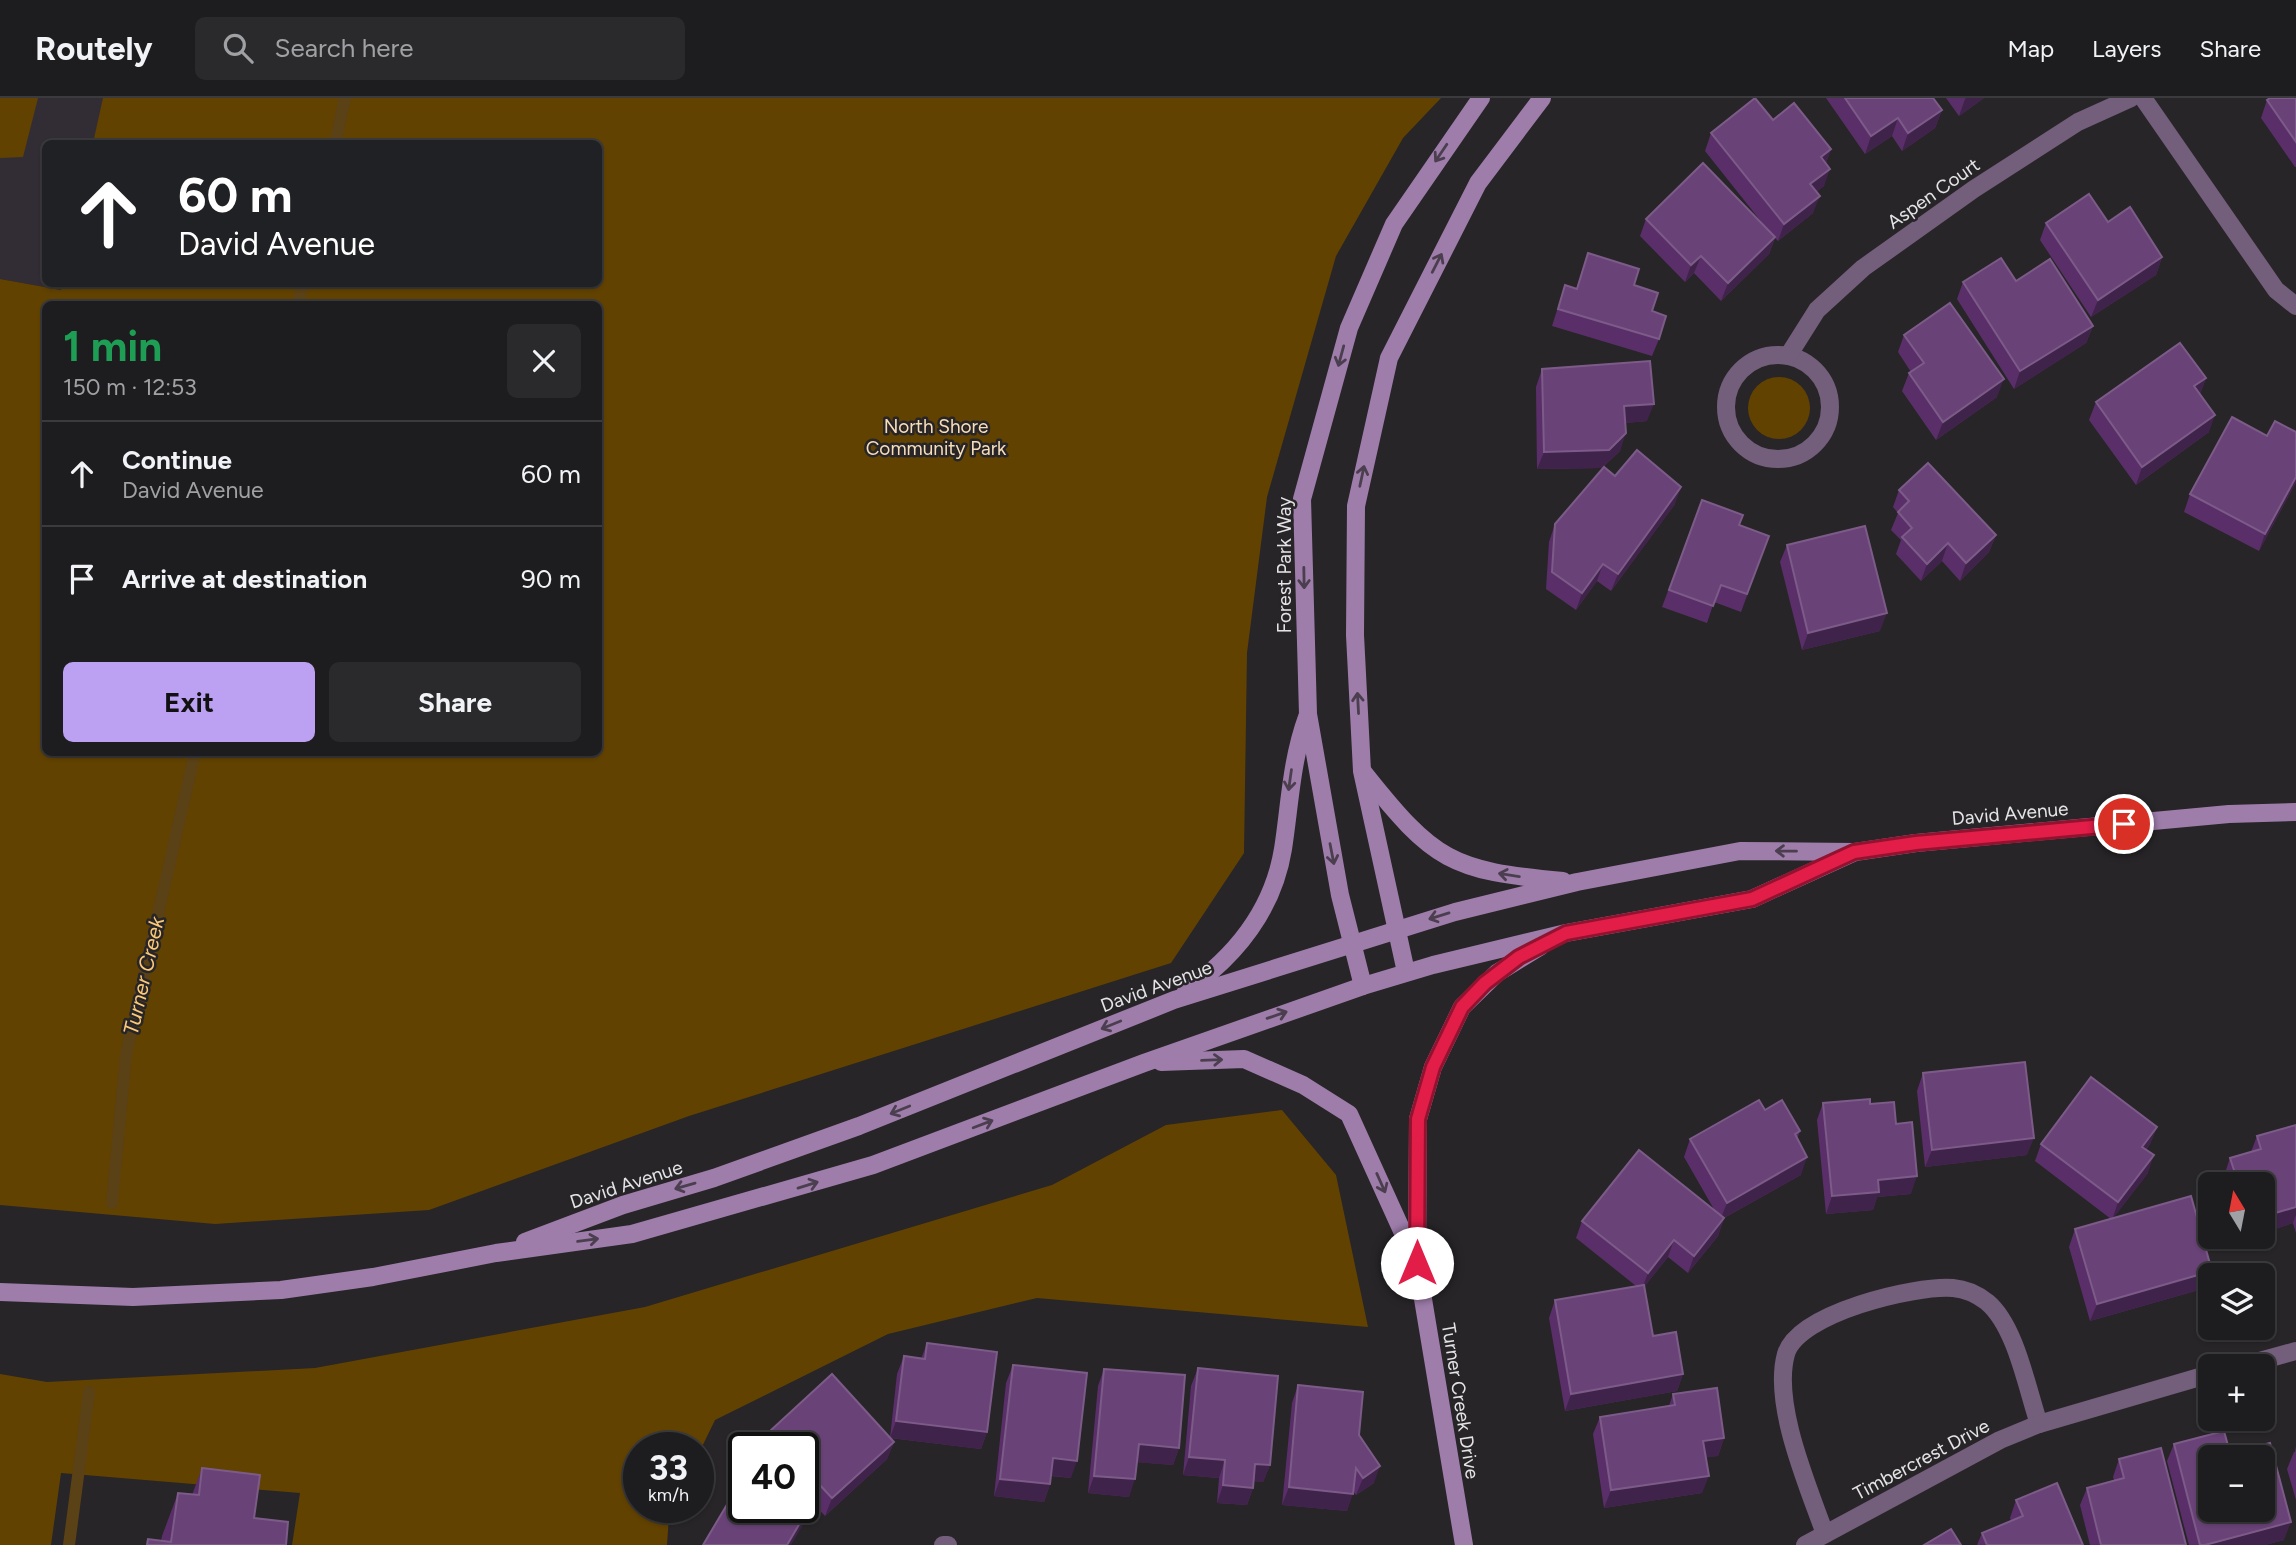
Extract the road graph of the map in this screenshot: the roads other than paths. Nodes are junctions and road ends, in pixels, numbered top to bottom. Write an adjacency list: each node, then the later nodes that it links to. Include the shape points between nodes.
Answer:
1 (1481, 98): 7 (main road, Forest Park Way, one-way to 7, via 1394,224 1349,328 1303,499)
2 (1542, 98): 8 (main road, one-way to 2, via 1355,635 1356,506 1389,358 1478,183)
3 (2131, 98): 6 (street, Aspen Court, via 2078,122 1863,268 1817,310)
4 (2143, 98): 5 (street, via 2276,290)
5 (2296, 306)
6 (1788, 356): 6 (street, via 1763,357 1748,364 1728,391 1726,408 1733,432 1751,451 1767,457 1801,454 1815,444 1830,414 1823,380 1812,367)
7 (1308, 714): 14 (main road, Forest Park Way, one-way to 14); 17 (main road, one-way to 17, via 1293,763 1280,864 1266,904 1233,951)
8 (1362, 771): 11 (main road, one-way to 8, via 1482,870 1443,855 1414,833); 12 (main road)
9 (2296, 812): 10 (main road, David Avenue, via 2229,814)
10 (1854, 852): 11 (main road, David Avenue, one-way to 11, via 1740,850); 13 (main road, David Avenue, via 1752,899)
11 (1577, 882): 12 (main road, David Avenue, one-way to 12)
12 (1394, 930): 14 (main road, David Avenue); 15 (main road)
13 (1566, 933): 15 (main road, David Avenue); 20 (main road, via 1519,957 1485,983 1462,1007 1444,1039 1418,1119)
14 (1351, 943): 16 (main road, Forest Park Way); 17 (main road, David Avenue)
15 (1406, 972): 16 (main road, David Avenue)
16 (1363, 986): 18 (main road, David Avenue, one-way to 16)
17 (1174, 1000): 19 (main road, David Avenue, one-way to 19, via 859,1126)
18 (1144, 1063): 19 (main road, David Avenue, one-way to 18, via 632,1234 873,1166); 20 (main road, one-way to 20, via 1244,1059 1303,1085 1349,1114)
19 (496, 1253): 21 (main road, David Avenue, via 268,1291 133,1297)
20 (1417, 1263): 27 (main road, Turner Creek Drive)
21 (0, 1292)
22 (2296, 1351): 23 (street)
23 (2275, 1357)
24 (2198, 1378): 25 (street, Timbercrest Drive)
25 (2039, 1424): 26 (street, Timbercrest Drive, via 1961,1460); 26 (street, via 2010,1335 1994,1310 1974,1294 1956,1288 1934,1289 1822,1317 1792,1341 1783,1373 1794,1438)
26 (1825, 1534): 28 (street, Timbercrest Drive)
27 (1464, 1545)
28 (1805, 1545)

